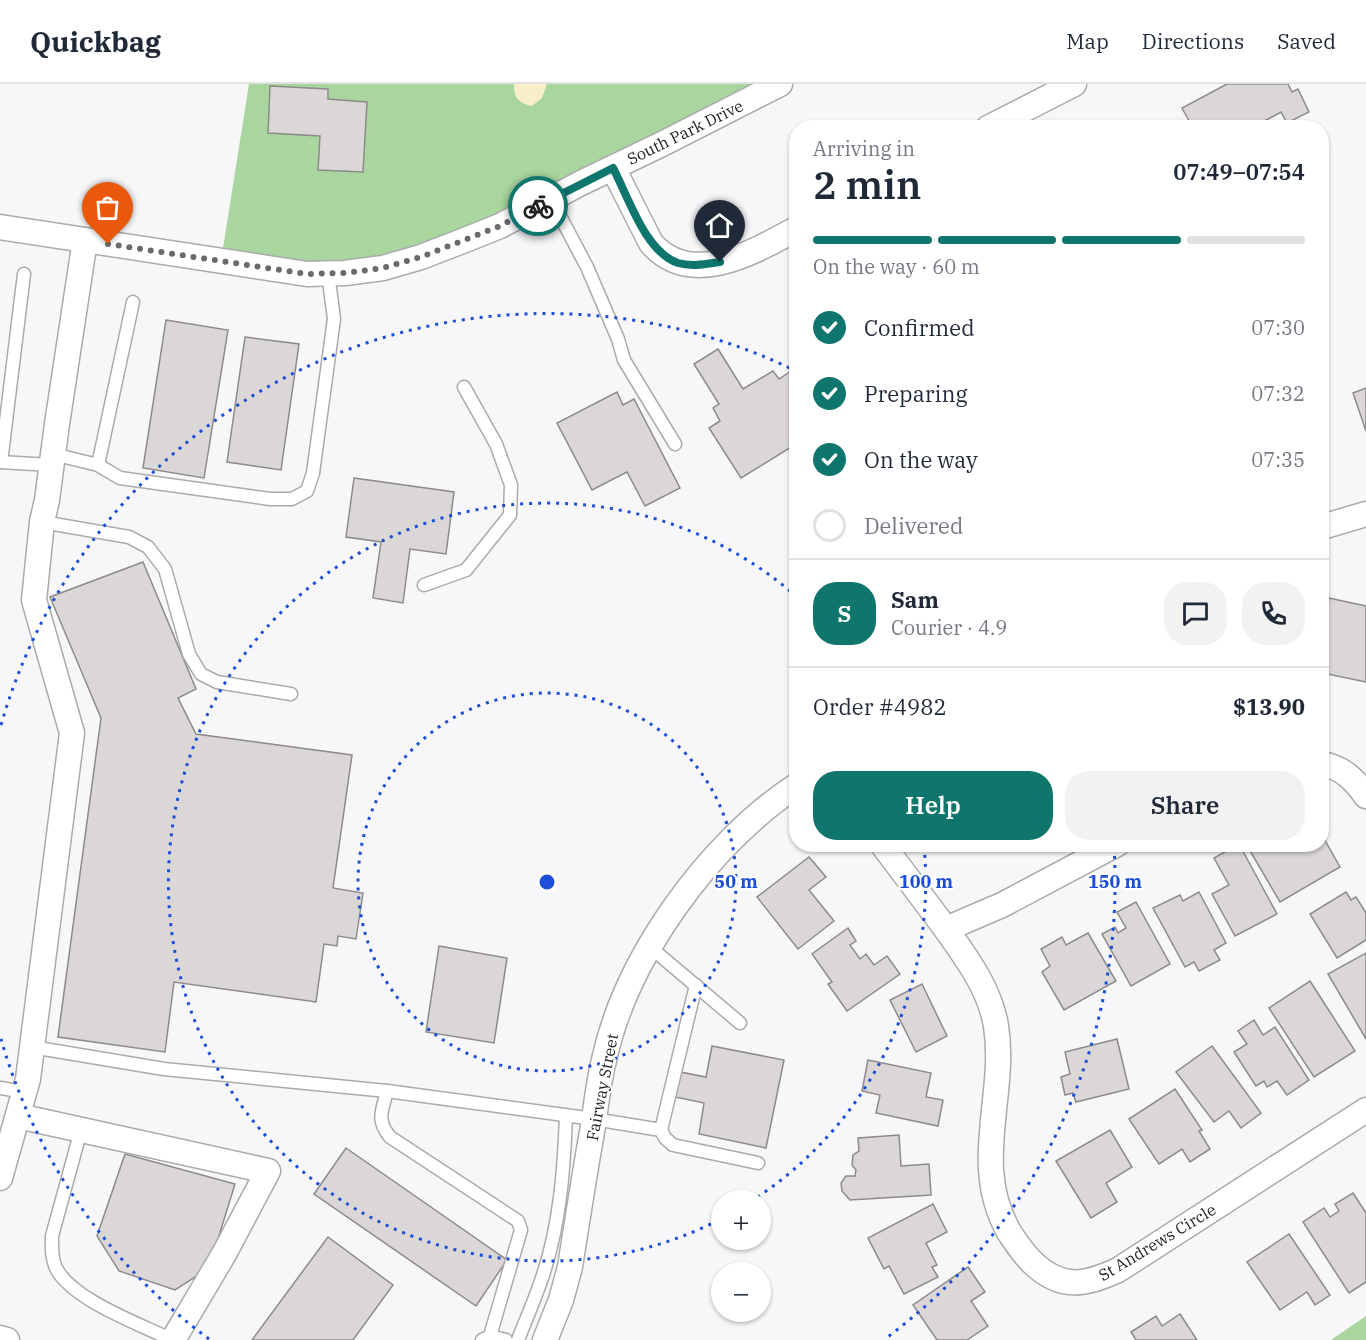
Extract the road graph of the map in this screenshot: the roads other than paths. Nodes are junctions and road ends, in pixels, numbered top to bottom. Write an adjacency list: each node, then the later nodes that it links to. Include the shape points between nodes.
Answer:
1 (780, 84): 4 (street, South Park Drive)
2 (1074, 84): 3 (street)
3 (1004, 120)
4 (613, 168): 5 (street, South Park Drive); 7 (street, via 651,243 675,262 697,265 732,260)
5 (551, 199): 9 (street, South Park Drive, via 500,226 421,257 383,268); 13 (lane, via 586,267 624,360)
6 (0, 227): 8 (street, South Park Drive)
7 (789, 232)
8 (85, 240): 9 (street, South Park Drive, via 307,274); 14 (street)
9 (328, 273): 16 (lane, via 334,319 313,472 307,490 292,499 270,499 120,478)
10 (24, 274): 15 (lane)
11 (133, 302): 16 (lane)
12 (464, 387): 20 (lane, via 496,444 511,485 510,515 466,570)
13 (675, 444)
14 (52, 460): 15 (lane); 16 (lane); 18 (street)
15 (0, 462)
16 (98, 465)
17 (1366, 514): 19 (street)
18 (42, 522): 21 (lane, via 129,537 148,547 165,569 189,654 201,674 217,682); 31 (street, via 34,600 72,733)
19 (1329, 525)
20 (424, 585)
21 (291, 694)
22 (1329, 765): 24 (street, via 1350,777)
23 (789, 792): 28 (street, Fairway Street, via 721,852 675,907)
24 (1366, 796)
25 (888, 852): 27 (street, St Andrews Circle)
26 (1102, 852): 27 (street, via 1002,905)
27 (946, 929): 35 (street, St Andrews Circle, via 987,995 996,1024 999,1055 990,1142 995,1197 1004,1223 1025,1256 1054,1278 1085,1282 1118,1270)
28 (650, 947): 29 (lane); 38 (street, Fairway Street, via 613,1027)
29 (696, 986): 30 (lane); 40 (lane)
30 (740, 1023)
31 (32, 1047): 33 (lane, via 164,1069); 34 (street)
32 (0, 1088): 34 (lane)
33 (387, 1091): 37 (lane); 44 (lane, via 380,1118 390,1137 518,1221 521,1230)
34 (24, 1092): 36 (street)
35 (1366, 1110)
36 (18, 1116): 39 (street); 42 (street)
37 (566, 1116): 38 (lane); 48 (lane, via 565,1164 557,1218 544,1275)
38 (594, 1119): 40 (lane); 49 (street, Fairway Street, via 570,1268)
39 (81, 1130): 46 (lane, via 52,1236 55,1268 71,1288 96,1304); 46 (street, via 268,1171)
40 (661, 1130): 41 (lane, via 673,1145)
41 (758, 1163)
42 (0, 1178)
43 (0, 1338): 45 (street)
44 (486, 1338): 47 (lane)
45 (7, 1340)
46 (173, 1340)
47 (506, 1340)
48 (518, 1340)
49 (545, 1340)

